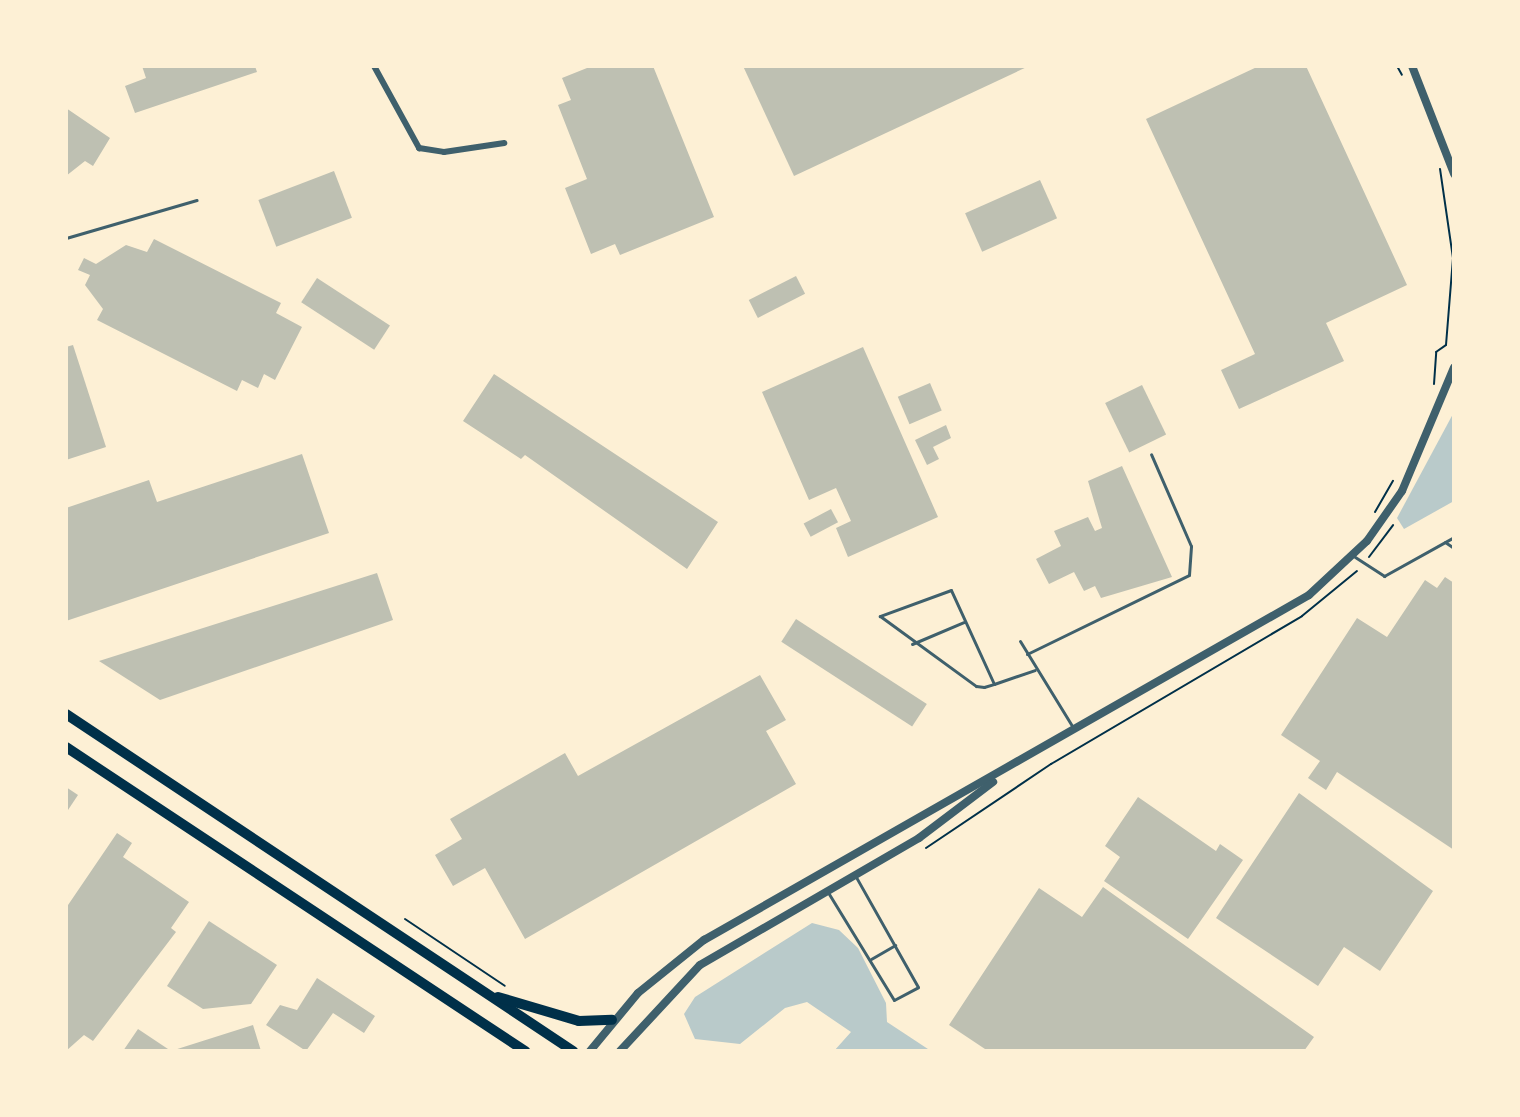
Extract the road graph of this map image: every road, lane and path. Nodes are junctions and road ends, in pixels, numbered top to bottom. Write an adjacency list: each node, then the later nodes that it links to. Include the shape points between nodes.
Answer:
1 (374, 66): 5 (street, via 419,148)
2 (1397, 66): 4 (path)
3 (1412, 66): 7 (street)
4 (1403, 77)
5 (504, 143)
6 (1438, 163): 11 (path, via 1453,258 1446,345 1436,352 1430,378)
7 (1454, 174)
8 (197, 200): 9 (lane)
9 (66, 238)
10 (1454, 367): 14 (street, via 1425,450)
11 (1435, 387)
12 (1151, 454): 23 (lane, via 1191,546 1189,575)
13 (1398, 473): 14 (path, via 1373,510)
14 (1383, 517): 18 (street); 19 (path, via 1394,526)
15 (1454, 537): 16 (lane)
16 (1445, 542): 17 (lane); 19 (lane, via 1390,575)
17 (1454, 548)
18 (1353, 556): 19 (lane); 27 (street, via 1278,617)
19 (1363, 565): 30 (path, via 1302,616 1051,764)
20 (966, 622): 22 (lane); 22 (lane, via 947,588 880,616); 25 (lane)
21 (1020, 641): 23 (lane)
22 (912, 644): 25 (lane, via 976,686)
23 (1027, 654): 24 (lane)
24 (1035, 670): 25 (lane); 27 (lane)
25 (994, 684)
26 (66, 714): 39 (main road)
27 (1076, 732): 29 (street)
28 (66, 747): 41 (main road)
29 (1009, 770): 31 (street); 33 (street)
30 (917, 853)
31 (844, 859): 32 (street); 33 (street)
32 (817, 875): 34 (street); 40 (street, via 684,953)
33 (855, 875): 34 (street); 36 (lane)
34 (827, 891): 37 (lane); 44 (street, via 700,965)
35 (405, 919): 38 (path)
36 (895, 945): 37 (lane); 37 (lane, via 918,987 894,1000)
37 (871, 959)
38 (513, 991)
39 (488, 994): 40 (main road, via 579,1021); 42 (main road)
40 (612, 1020): 43 (street)
41 (525, 1051)
42 (573, 1051)
43 (590, 1051)
44 (620, 1051)

